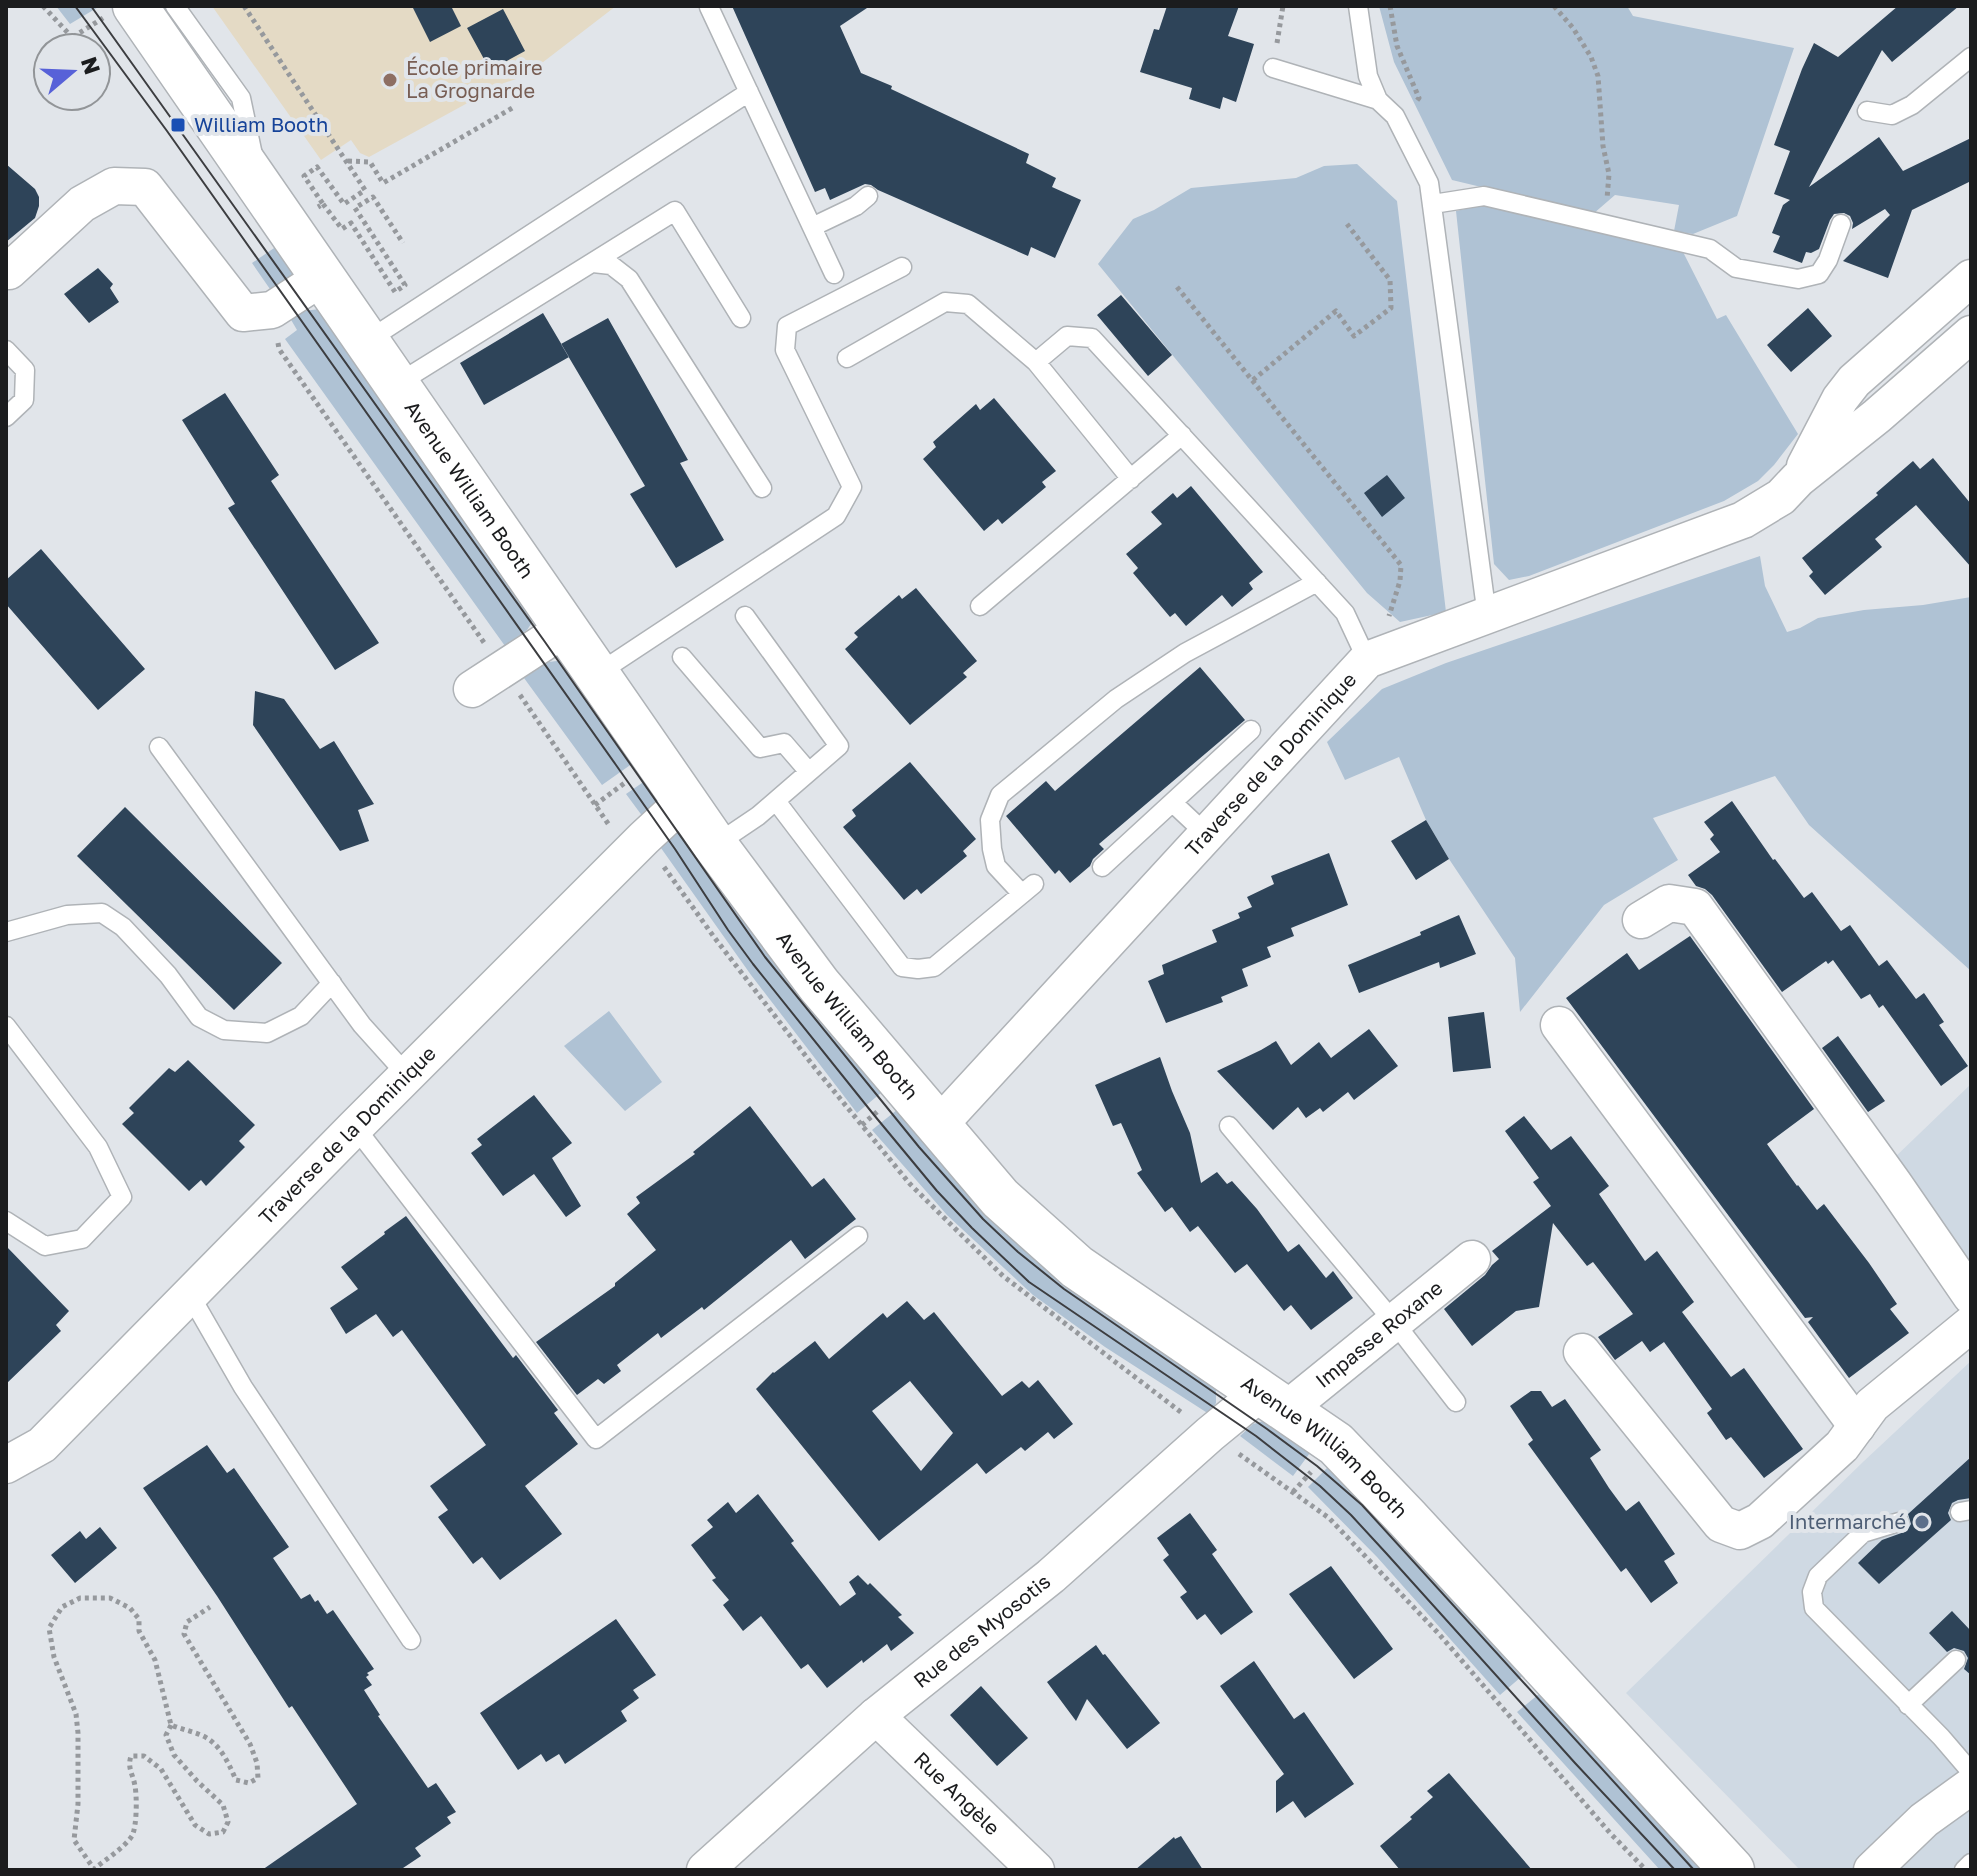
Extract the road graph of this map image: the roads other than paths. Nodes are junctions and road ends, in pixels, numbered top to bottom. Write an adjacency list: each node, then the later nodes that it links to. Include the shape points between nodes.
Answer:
1 (135, 6): 10 (street, Avenue William Booth)
2 (175, 6): 10 (lane, via 241,98)
3 (1358, 6): 8 (lane, via 1368,76)
4 (709, 7): 7 (lane)
5 (1971, 57): 9 (lane, via 1912,105 1892,115)
6 (1273, 68): 8 (lane)
7 (749, 92): 14 (lane); 22 (lane)
8 (1378, 100): 12 (lane, via 1398,121 1429,183)
9 (1867, 111)
10 (258, 181): 19 (street, Avenue William Booth)
11 (868, 196): 14 (lane)
12 (1433, 204): 13 (lane, via 1484,196 1710,249 1736,268 1798,279 1819,274); 37 (lane)
13 (1841, 224)
14 (812, 227): 18 (lane)
15 (593, 263): 21 (lane, via 675,211); 26 (lane); 32 (lane, via 611,265 629,279)
16 (902, 267): 41 (lane, via 787,326 785,350 852,487 836,516)
17 (9, 271): 19 (street, via 82,204 114,186 145,187 243,313 272,310)
18 (834, 274)
19 (323, 277): 22 (street, Avenue William Booth)
20 (1964, 303): 27 (street, via 1854,381); 28 (street, Traverse de la Dominique)
21 (741, 318)
22 (367, 341): 26 (street, Avenue William Booth)
23 (6, 350): 29 (lane, via 25,370 24,400)
24 (847, 358): 25 (lane, via 945,302 968,304)
25 (1036, 362): 30 (lane, via 1067,336 1092,338); 31 (lane)
26 (396, 384): 38 (street, Avenue William Booth)
27 (1840, 399): 28 (street); 33 (street)
28 (1877, 416): 33 (street, Traverse de la Dominique)
29 (6, 417)
30 (1182, 435): 31 (lane); 34 (lane)
31 (1131, 479): 35 (lane)
32 (762, 488)
33 (1790, 488): 37 (street, Traverse de la Dominique, via 1743,520)
34 (1317, 582): 40 (lane, via 1345,613); 47 (lane, via 1185,653 1116,699 1000,795 990,820 996,866 1028,889 934,967 902,967)
35 (980, 606)
36 (745, 616): 45 (lane, via 839,746)
37 (1487, 616): 40 (street, Traverse de la Dominique)
38 (566, 628): 41 (street, Avenue William Booth); 42 (street)
39 (682, 657): 45 (lane, via 760,748 784,743)
40 (1367, 660): 49 (street, Traverse de la Dominique)
41 (597, 674): 46 (street, Avenue William Booth)
42 (472, 689)
43 (1251, 730): 48 (lane)
44 (159, 747): 54 (lane)
45 (809, 772): 47 (lane)
46 (684, 801): 50 (street, Avenue William Booth); 57 (street, Traverse de la Dominique)
47 (776, 801): 50 (lane)
48 (1173, 803): 49 (lane); 51 (lane)
49 (1206, 834): 58 (street, Traverse de la Dominique)
50 (715, 845): 58 (street, Avenue William Booth, via 819,985)
51 (1102, 867)
52 (1641, 920): 65 (street, via 1669,903 1695,907)
53 (6, 932): 54 (lane, via 67,915 102,913 123,927 168,975 199,1017 224,1030 267,1033 301,1016)
54 (332, 983): 57 (lane)
55 (1559, 1025): 71 (street)
56 (6, 1026): 61 (lane, via 98,1147 122,1197 82,1239 45,1246)
57 (407, 1075): 60 (street, Traverse de la Dominique)
58 (939, 1125): 69 (street, Avenue William Booth, via 1000,1198 1077,1267)
59 (1229, 1126): 66 (lane)
60 (355, 1127): 62 (lane, via 596,1439); 64 (street, Traverse de la Dominique)
61 (6, 1221)
62 (858, 1236)
63 (1472, 1259): 66 (street, Impasse Roxane)
64 (190, 1295): 72 (street, Traverse de la Dominique, via 42,1445); 74 (lane, via 243,1387)
65 (1971, 1296)
66 (1394, 1322): 69 (street, Impasse Roxane); 70 (lane)
67 (1971, 1324): 71 (street, via 1872,1405)
68 (1582, 1352): 71 (street, via 1721,1524 1740,1531 1760,1521)
69 (1273, 1401): 77 (street, Rue des Myosotis, via 1210,1434 1051,1576); 83 (street, Avenue William Booth, via 1336,1444)
70 (1456, 1402)
71 (1857, 1426)
72 (6, 1465)
73 (1899, 1522): 76 (lane, via 1863,1533 1818,1576 1812,1592 1814,1608)
74 (411, 1640)
75 (1956, 1660): 76 (lane)
76 (1908, 1705): 78 (lane)
77 (876, 1716): 81 (street, Rue des Myosotis); 82 (street, Rue Angèle)
78 (1971, 1772)
79 (1971, 1786): 84 (street, via 1924,1820)
80 (1971, 1863): 85 (lane)
81 (705, 1870)
82 (1036, 1870)
83 (1732, 1870)
84 (1872, 1870)
85 (1964, 1870)

